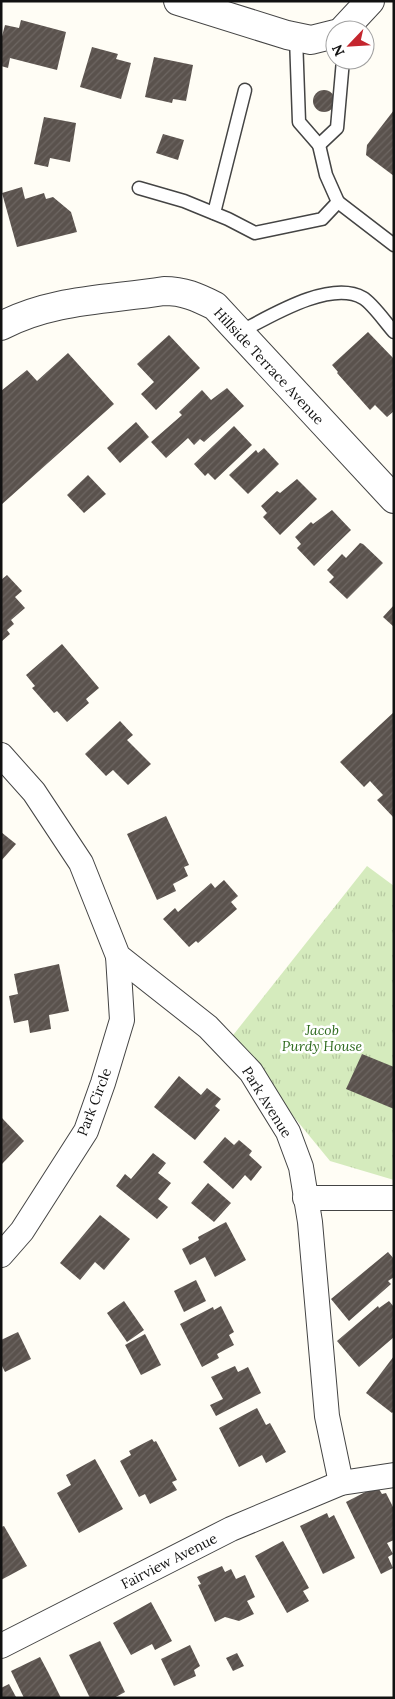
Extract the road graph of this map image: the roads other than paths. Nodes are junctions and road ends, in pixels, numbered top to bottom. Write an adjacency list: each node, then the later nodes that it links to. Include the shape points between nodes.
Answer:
1 (178, 1): 5 (street)
2 (370, 1): 3 (street)
3 (352, 20)
4 (325, 36): 5 (street, via 311,40)
5 (296, 37): 8 (lane, via 299,122)
6 (342, 70): 8 (lane, via 337,128)
7 (245, 90): 11 (lane)
8 (319, 146): 10 (lane, via 326,175)
9 (139, 188): 11 (lane)
10 (338, 202): 11 (lane, via 322,219 255,233); 12 (lane)
11 (214, 213)
12 (394, 244)
13 (1, 326): 14 (street, Hillside Terrace Avenue, via 23,314 64,304 179,291 215,306)
14 (240, 332): 15 (lane, via 318,295 348,294 363,298); 16 (street, Hillside Terrace Avenue)
15 (394, 332)
16 (394, 499)
17 (1, 755): 18 (street, via 34,792 81,863)
18 (118, 956): 19 (street, Park Avenue, via 208,1027 251,1072 288,1132 301,1167); 21 (street, Park Circle, via 122,1020 86,1131 22,1231)
19 (305, 1198): 20 (street); 23 (street, Park Avenue, via 310,1222 327,1416)
20 (394, 1198)
21 (1, 1255)
22 (394, 1475): 23 (street)
23 (341, 1483): 24 (street, Fairview Avenue, via 231,1529)
24 (1, 1646)

